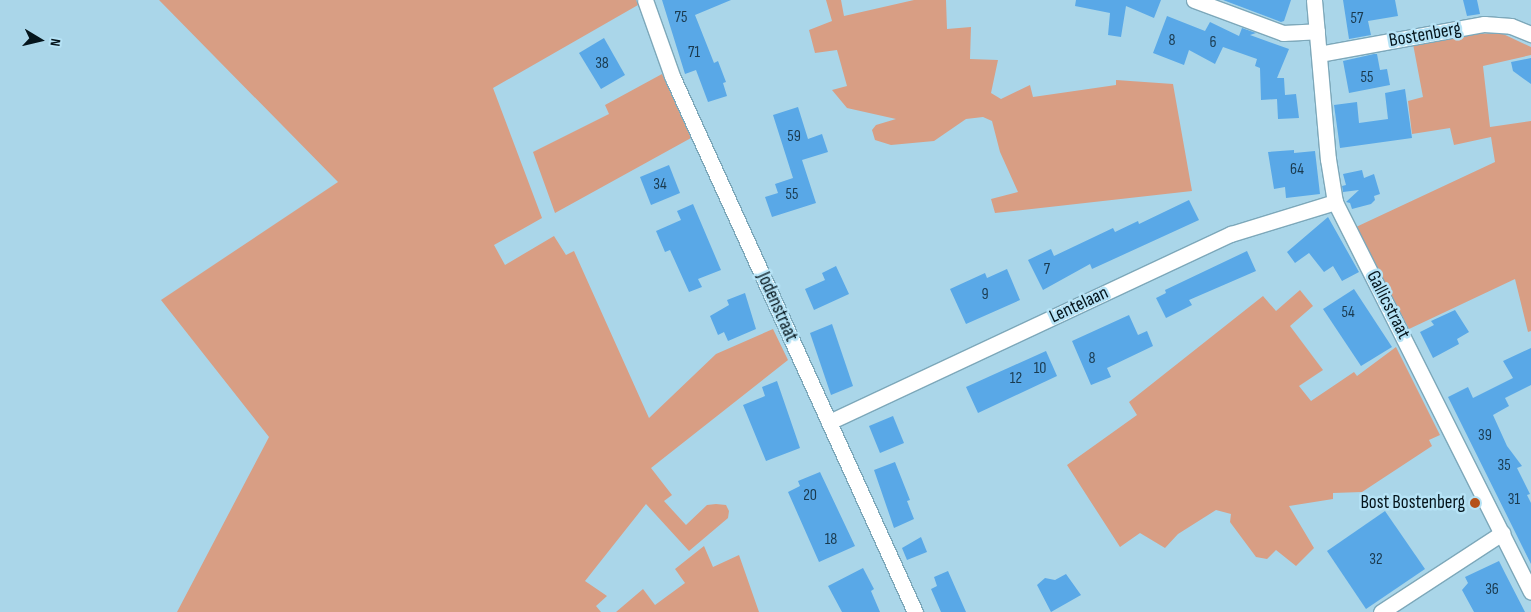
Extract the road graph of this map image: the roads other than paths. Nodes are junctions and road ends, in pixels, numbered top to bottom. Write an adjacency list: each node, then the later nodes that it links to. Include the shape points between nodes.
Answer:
1 (645, 0): 8 (street, Jodenstraat, via 672,76)
2 (1194, 0): 4 (street, via 1283,33)
3 (1314, 0): 4 (street, Gallicstraat)
4 (1316, 31): 6 (street, Gallicstraat)
5 (1531, 34): 6 (street, Bostenberg, via 1511,26 1484,24)
6 (1319, 54): 7 (street, Gallicstraat)
7 (1335, 202): 8 (street, Lentelaan, via 1231,234); 9 (street, Gallicstraat)
8 (829, 422): 11 (street, Jodenstraat)
9 (1502, 533): 10 (street, Gallicstraat); 12 (street)
10 (1531, 591)
11 (915, 612)
12 (1381, 612)

